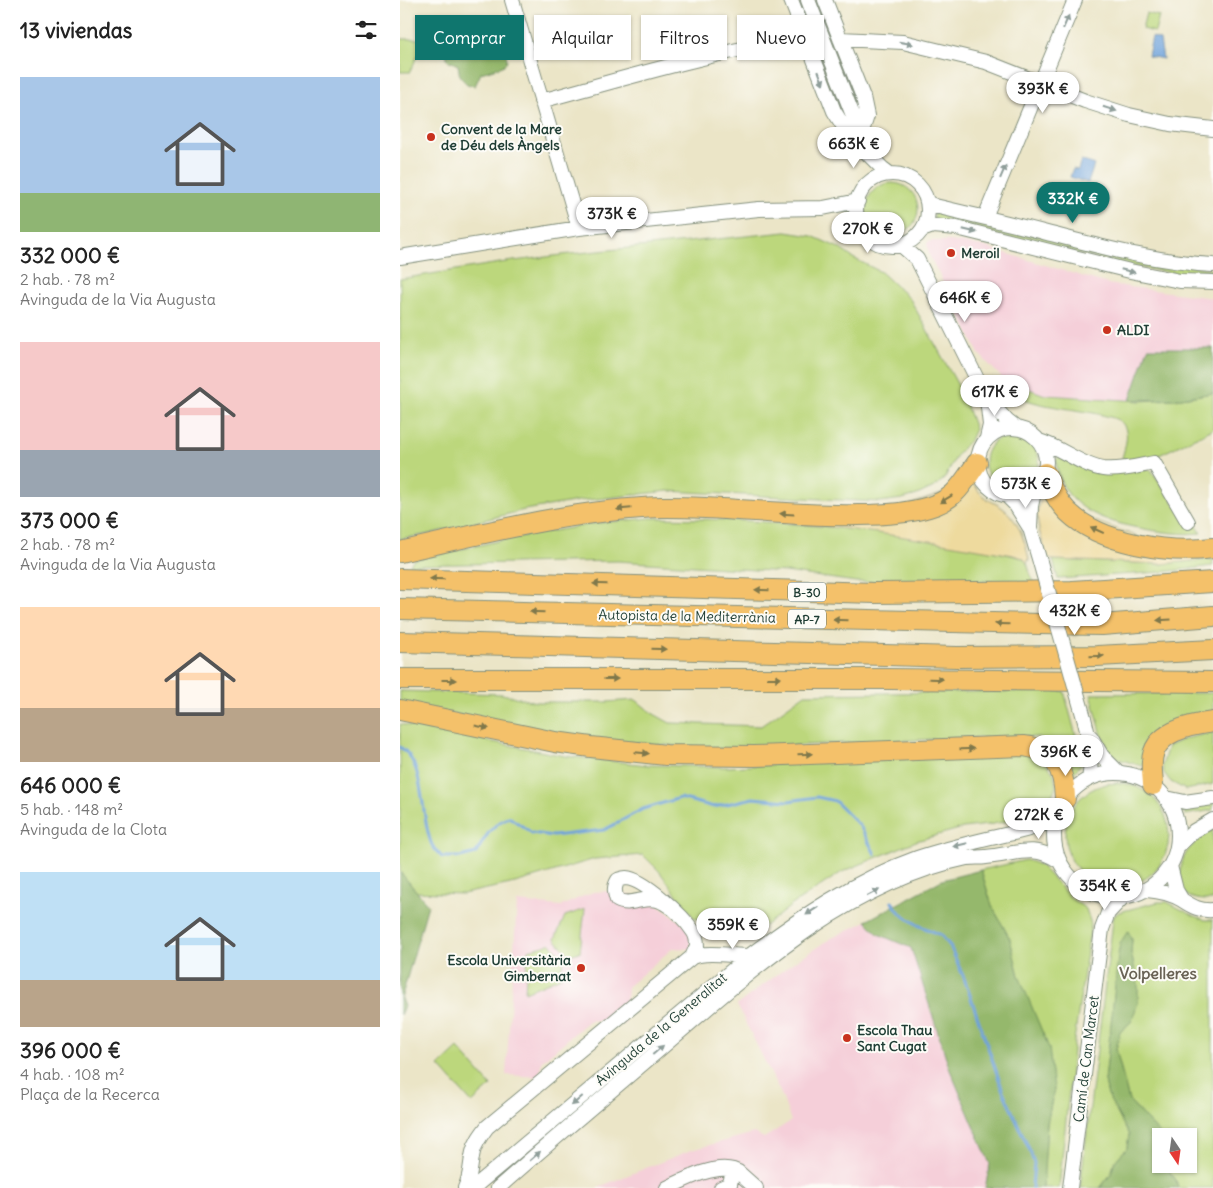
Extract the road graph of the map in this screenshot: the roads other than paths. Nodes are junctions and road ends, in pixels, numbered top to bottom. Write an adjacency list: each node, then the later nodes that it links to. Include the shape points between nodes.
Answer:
1 (512, 0): 11 (street)
2 (790, 0): 6 (street)
3 (808, 0): 13 (street)
4 (825, 0): 7 (street)
5 (1075, 0): 10 (street, one-way to 5)
6 (796, 15)
7 (840, 39): 10 (street, one-way to 10, via 903,42 986,62); 13 (street, via 863,97 867,116)
8 (737, 50): 11 (street)
9 (814, 60): 13 (street, one-way to 13, via 842,124)
10 (1040, 84): 12 (street, one-way to 12, via 1129,115 1170,124); 20 (street, one-way to 10)
11 (541, 100): 22 (street)
12 (1213, 128)
13 (860, 134): 14 (street)
14 (868, 154): 15 (street); 16 (street)
15 (890, 174): 16 (street); 18 (street, via 902,175 916,183)
16 (869, 182): 17 (street)
17 (858, 201): 19 (street); 21 (street)
18 (928, 203): 20 (street); 23 (street, via 928,215)
19 (823, 208): 21 (street); 22 (street, via 759,209)
20 (985, 217): 27 (street, via 1133,255 1182,264)
21 (858, 221): 24 (street, via 865,234 876,242)
22 (578, 228): 25 (street)
23 (918, 234): 24 (street); 26 (street); 28 (street, one-way to 28, via 933,226 957,228 1130,271 1180,281)
24 (901, 245): 26 (street)
25 (400, 257)
26 (917, 259): 29 (street)
27 (1213, 265)
28 (1213, 282)
29 (987, 400): 30 (street); 31 (street, via 990,425)
30 (1016, 428): 31 (street, via 1002,430); 32 (street)
31 (987, 438): 34 (street)
32 (1039, 441): 33 (street); 35 (street, via 1044,451)
33 (1065, 452): 35 (street, via 1053,452); 37 (street, via 1104,469 1154,463)
34 (977, 462): 36 (street, via 984,483 996,493); 42 (highway, one-way to 42, via 962,486 949,498 906,512 834,516 689,507 635,508 571,516)
35 (1042, 474): 36 (street, via 1022,495); 38 (street, via 1031,506); 40 (highway, one-way to 35, via 1107,535 1080,522 1059,502)
36 (1006, 496): 38 (street)
37 (1188, 522)
38 (1030, 528): 57 (street, bridge)
39 (1213, 542): 40 (highway, via 1184,546)
40 (1143, 545): 41 (highway, via 1184,550)
41 (1213, 548)
42 (400, 552)
43 (400, 579): 44 (highway, B-30, one-way to 43, via 1072,591 806,592)
44 (1213, 582)
45 (1213, 595): 47 (highway, via 1099,602 755,605)
46 (400, 610): 47 (highway, Autopista de la Mediterrània / AP-7, one-way to 46)
47 (562, 613): 48 (highway, Autopista de la Mediterrània / AP-7, one-way to 47, via 1102,624 1040,624)
48 (1213, 616)
49 (400, 642): 51 (highway, one-way to 51, via 948,656)
50 (1213, 650): 51 (highway)
51 (1161, 654): 52 (highway)
52 (1213, 655)
53 (400, 679): 54 (highway, one-way to 54, via 868,678)
54 (1213, 682)
55 (400, 710): 62 (highway, one-way to 62, via 555,742 666,755 754,756 1024,746 1039,749 1058,764 1064,779)
56 (1213, 722): 60 (highway, via 1175,731 1159,743 1152,762)
57 (1085, 724): 58 (street, via 1102,756); 59 (street, via 1091,760)
58 (1120, 773): 59 (street); 60 (street, via 1136,776)
59 (1089, 779): 62 (street)
60 (1160, 792): 61 (street, via 1185,802); 65 (street, via 1176,819)
61 (1213, 798)
62 (1065, 799): 63 (street)
63 (1056, 817): 66 (street, via 1053,838); 75 (street, Avinguda de la Generalitat, one-way to 75, via 1032,828 953,847 890,869 824,903)
64 (1213, 820): 65 (street, via 1194,831)
65 (1178, 847): 67 (street)
66 (1059, 861): 69 (street, via 1072,880); 80 (street, Avinguda de la Generalitat, one-way to 66, via 723,995 787,944 830,916 907,877 969,858 1030,850 1050,854)
67 (1170, 866): 68 (street, via 1162,878); 71 (street)
68 (1147, 890): 70 (street); 71 (street)
69 (1092, 893): 70 (street, via 1109,898); 74 (street, Camí de Can Marcet, via 1100,909)
70 (1123, 897): 74 (street, Camí de Can Marcet, via 1108,913)
71 (1182, 900): 73 (street, via 1195,908)
72 (672, 908): 76 (street, via 694,931 696,950)
73 (1213, 910)
74 (1102, 929): 84 (street, Camí de Can Marcet)
75 (748, 956): 76 (street, via 708,953); 79 (street, Avinguda de la Generalitat, one-way to 79)
76 (692, 957): 78 (street, via 487,1128 473,1152)
77 (733, 1170): 81 (street, via 715,1169); 82 (street, via 730,1184); 83 (street)
78 (465, 1188)
79 (473, 1188)
80 (498, 1188)
81 (667, 1188)
82 (721, 1188)
83 (756, 1188)
84 (1070, 1188)

